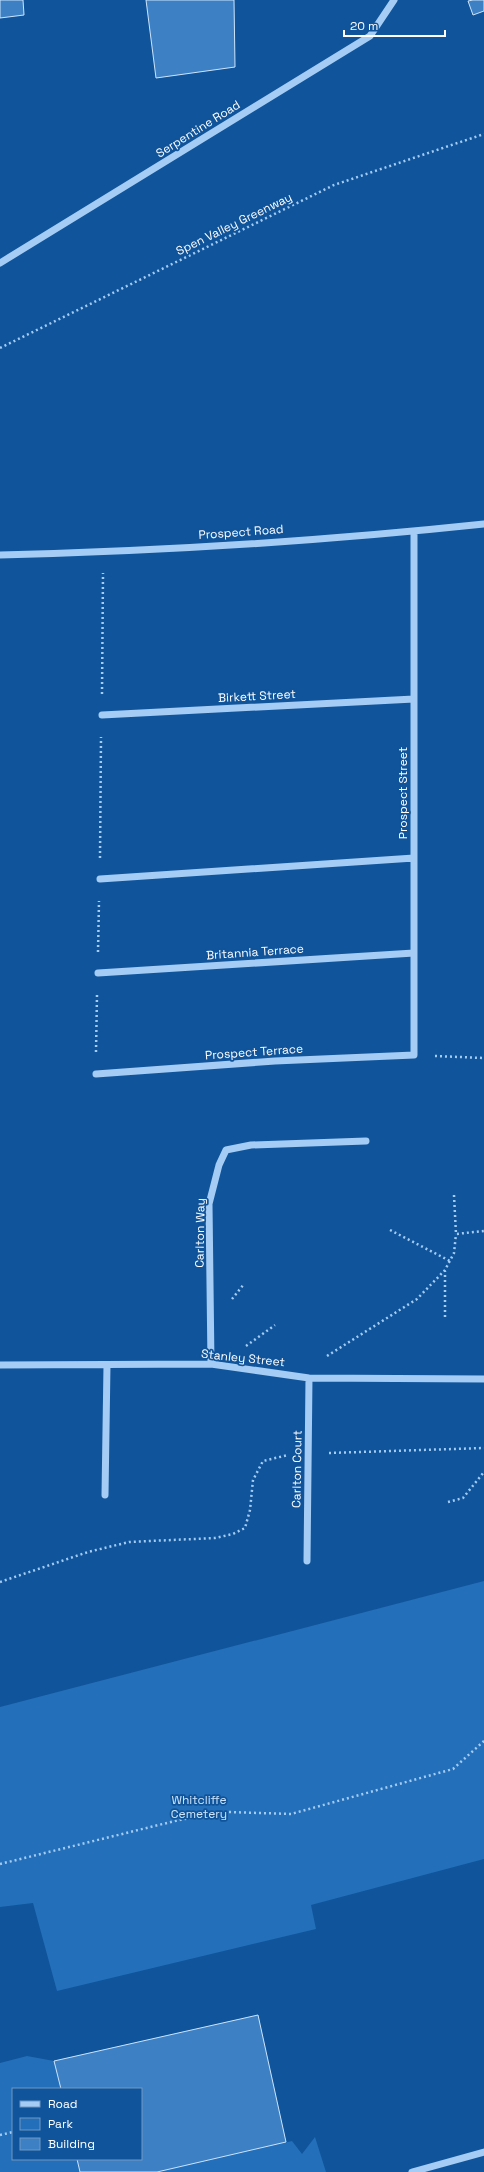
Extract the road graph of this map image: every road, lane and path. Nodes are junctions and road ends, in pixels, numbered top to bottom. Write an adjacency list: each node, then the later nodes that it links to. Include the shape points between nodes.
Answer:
1 (394, 0): 3 (street, Serpentine Road, via 370,36)
2 (484, 134): 4 (path, Spen Valley Greenway, via 334,185)
3 (0, 263)
4 (0, 348)
5 (484, 524): 6 (street, Prospect Road)
6 (414, 532): 7 (street, Prospect Road); 9 (street, Prospect Street)
7 (104, 552): 8 (street, Prospect Road); 10 (path)
8 (0, 555)
9 (414, 699): 10 (street, Birkett Street); 11 (street, Prospect Street)
10 (102, 715): 12 (path)
11 (414, 858): 12 (street); 13 (street, Prospect Street)
12 (100, 879): 14 (path)
13 (414, 953): 14 (street, Britannia Terrace); 15 (street, Prospect Street)
14 (98, 973): 17 (path)
15 (414, 1055): 16 (path); 17 (street, Prospect Terrace, via 275,1061)
16 (484, 1058)
17 (96, 1074)
18 (366, 1141): 29 (street, Carlton Way, via 251,1144 226,1150 219,1165 210,1204)
19 (454, 1195): 22 (path)
20 (390, 1230): 23 (path)
21 (484, 1231): 22 (path)
22 (456, 1234): 23 (path, via 454,1253)
23 (450, 1260): 24 (path)
24 (445, 1270): 25 (path); 28 (path, via 417,1298)
25 (445, 1317)
26 (275, 1325): 27 (path, via 245,1346)
27 (252, 1347)
28 (324, 1358)
29 (211, 1364): 30 (street, Stanley Street); 32 (street, Stanley Street)
30 (107, 1365): 31 (street, Stanley Street); 37 (street)
31 (0, 1366)
32 (309, 1378): 33 (street, Stanley Street); 35 (street, Carlton Court)
33 (484, 1379)
34 (484, 1448): 35 (path)
35 (308, 1453): 39 (street, Carlton Court); 40 (path, via 263,1461 253,1480 245,1528 234,1534 215,1538 129,1542 88,1552)
36 (484, 1472): 38 (path, via 463,1498)
37 (105, 1494)
38 (448, 1502)
39 (307, 1561)
40 (0, 1582)
41 (484, 1741): 42 (path, via 453,1769 291,1814 228,1812 178,1820)
42 (0, 1864)
43 (12, 2132): 44 (path)
44 (0, 2135)
45 (484, 2152): 46 (street)
46 (412, 2172)

